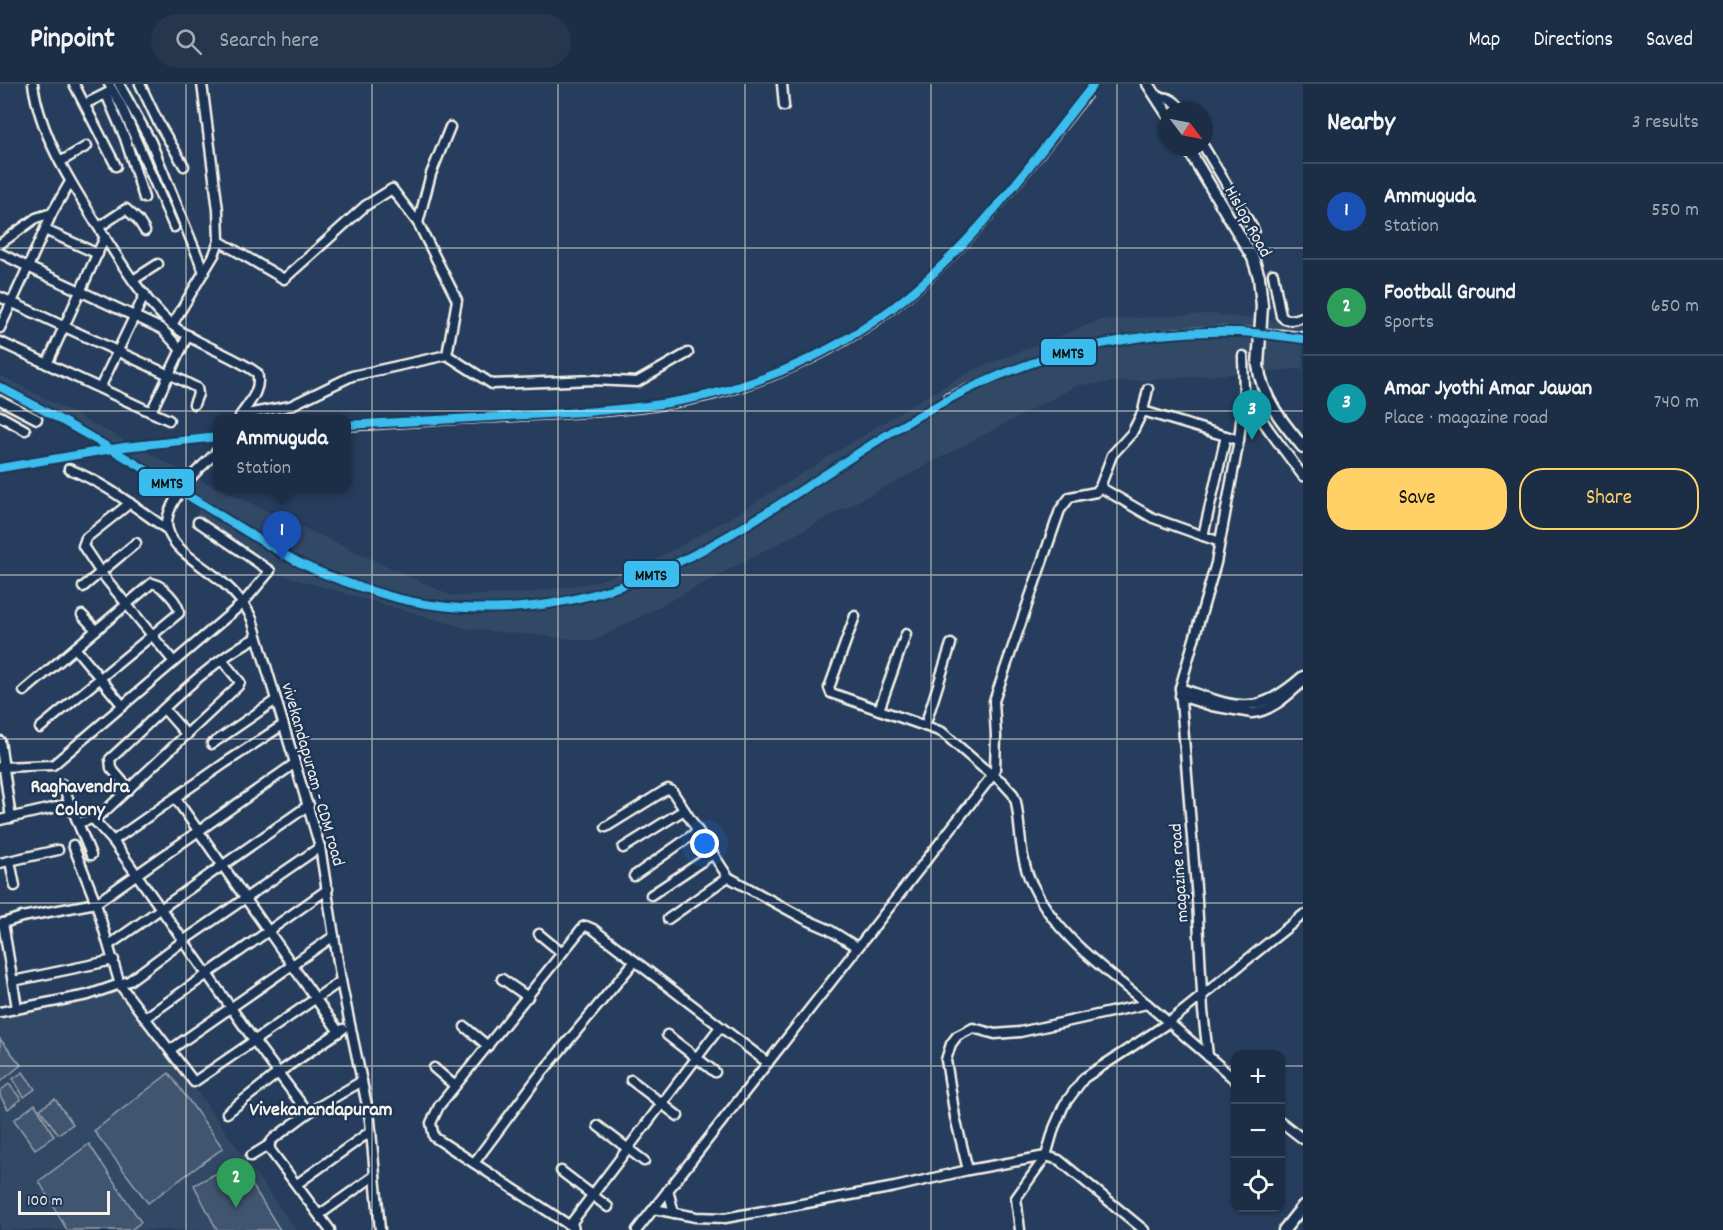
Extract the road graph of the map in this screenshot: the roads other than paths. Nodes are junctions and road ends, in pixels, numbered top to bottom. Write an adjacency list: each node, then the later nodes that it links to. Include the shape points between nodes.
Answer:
1 (74, 84): 12 (street)
2 (119, 84): 23 (street, via 151,142)
3 (140, 84): 20 (street)
4 (202, 84): 33 (street)
5 (783, 84): 13 (street)
6 (1148, 84): 9 (main road)
7 (35, 85): 18 (street, via 40,118)
8 (109, 90): 12 (street); 22 (street); 24 (street, via 121,105)
9 (1158, 98): 10 (main road); 11 (street)
10 (1160, 102)
11 (1176, 102)
12 (85, 104): 19 (street)
13 (784, 106)
14 (450, 127): 26 (street, via 431,174)
15 (87, 146): 18 (street)
16 (1192, 156): 75 (main road, Hislop Road, bridge, via 1253,258 1262,306 1258,365 1263,388 1271,406)
17 (1209, 156): 30 (street)
18 (60, 162): 21 (street)
19 (116, 166)
20 (184, 166)
21 (70, 182): 25 (street); 27 (street)
22 (144, 198)
23 (176, 201): 24 (street); 39 (street)
24 (166, 206): 28 (street)
25 (52, 213): 29 (street); 34 (street, via 36,218)
26 (418, 223): 33 (street, via 392,189 365,206 284,279); 56 (street, via 457,300)
27 (99, 227): 31 (street, via 126,209); 32 (street)
28 (174, 227)
29 (45, 230): 36 (street); 38 (street)
30 (1254, 230)
31 (145, 231)
32 (105, 237): 36 (street); 41 (street)
33 (219, 241): 39 (street)
34 (0, 244)
35 (0, 253): 38 (street)
36 (98, 254): 42 (street)
37 (158, 264): 41 (street)
38 (28, 267): 42 (street); 45 (street)
39 (204, 272): 48 (street)
40 (1273, 274): 47 (street, via 1281,316 1290,320)
41 (133, 280): 43 (street)
42 (81, 290): 46 (street); 49 (street)
43 (145, 294): 46 (street); 48 (street)
44 (0, 297): 45 (street)
45 (12, 303): 49 (street); 50 (street)
46 (134, 315): 53 (street, via 167,332); 54 (street)
47 (1303, 317)
48 (172, 325): 51 (street)
49 (63, 327): 54 (street); 58 (street)
50 (0, 328)
51 (188, 335): 53 (street); 67 (street, via 257,373 259,384)
52 (0, 342): 58 (street)
53 (181, 350): 59 (street)
54 (116, 352): 59 (street); 60 (street)
55 (688, 353): 56 (street, via 637,382 492,384)
56 (447, 356): 68 (street, via 352,376 290,406)
57 (1243, 356): 62 (street, magazine road)
58 (46, 364): 60 (street)
59 (169, 375): 64 (street, via 197,388); 66 (street)
60 (100, 388): 66 (street)
61 (1148, 389): 65 (street)
62 (1244, 393): 74 (street, magazine road); 78 (street)
63 (0, 400): 70 (street)
64 (194, 404)
65 (1143, 411): 73 (street); 79 (street, via 1132,433 1112,455)
66 (151, 412): 71 (street)
67 (242, 414)
68 (254, 414)
69 (0, 417): 72 (street)
70 (37, 419)
71 (169, 420)
72 (25, 430)
73 (1226, 436): 74 (street); 83 (street)
74 (1239, 440): 84 (street, magazine road)
75 (1303, 447)
76 (213, 455): 82 (street, via 187,482 168,516)
77 (69, 469): 80 (street, vivekandapuram - CDM road)
78 (1303, 476)
79 (1100, 487): 83 (street, via 1153,518); 117 (street, via 1096,492 1070,497 1060,510 994,701)
80 (130, 503): 82 (street, vivekandapuram - CDM road); 86 (street, via 84,540 83,546)
81 (198, 522): 88 (street, via 270,571)
82 (168, 530): 88 (street, vivekandapuram - CDM road, via 175,543)
83 (1203, 536): 84 (street)
84 (1220, 542): 104 (street, magazine road)
85 (136, 543): 86 (street)
86 (101, 573): 87 (street); 89 (street)
87 (83, 587)
88 (243, 603): 95 (street, vivekandapuram - CDM road); 99 (street)
89 (127, 604): 92 (street); 93 (street); 93 (street, via 155,583 178,605 176,617)
90 (82, 615): 92 (street)
91 (855, 616): 108 (street, via 829,688 835,696)
92 (96, 630): 97 (street)
93 (151, 634): 99 (street); 101 (street)
94 (906, 634): 108 (street)
95 (257, 637): 98 (street); 105 (street, vivekandapuram - CDM road)
96 (951, 644): 110 (street)
97 (75, 648): 101 (street); 103 (street)
98 (222, 660): 107 (street); 112 (street, via 240,682)
99 (174, 662): 106 (street)
100 (1303, 676): 104 (street, via 1276,697 1252,705)
101 (100, 678): 106 (street); 111 (street)
102 (1303, 682): 104 (street, via 1274,705 1252,713 1212,706)
103 (24, 691)
104 (1180, 692): 168 (street, magazine road)
105 (276, 700): 109 (street, vivekandapuram - CDM road); 114 (street)
106 (123, 706): 116 (street, via 53,765)
107 (164, 709): 112 (street); 119 (street, via 110,759 111,768)
108 (879, 710): 110 (street)
109 (283, 725): 115 (street, vivekandapuram - CDM road); 120 (street)
110 (925, 726): 117 (street, via 949,736)
111 (40, 728)
112 (187, 735): 119 (street)
113 (0, 741): 116 (street)
114 (212, 744)
115 (294, 764): 122 (street, vivekandapuram - CDM road); 129 (street)
116 (2, 766): 124 (street)
117 (993, 776): 158 (street); 171 (street, via 1013,794 1030,880 1048,914 1076,945)
118 (62, 784): 121 (street)
119 (129, 789): 125 (street)
120 (176, 799): 129 (street); 131 (street)
121 (70, 804): 124 (street); 127 (street)
122 (309, 805): 133 (street, vivekandapuram - CDM road); 140 (street)
123 (684, 810): 128 (street, via 668,789); 130 (street); 134 (street)
124 (11, 818): 126 (street)
125 (93, 819): 127 (street); 131 (street)
126 (0, 820)
127 (78, 823): 137 (street)
128 (606, 827)
129 (199, 831): 140 (street); 141 (street)
130 (698, 831): 136 (street); 142 (street)
131 (113, 841): 141 (street)
132 (73, 845): 148 (street)
133 (320, 847): 145 (street, vivekandapuram - CDM road); 147 (street)
134 (623, 848)
135 (58, 850): 138 (street)
136 (713, 854): 143 (street); 146 (street)
137 (91, 855)
138 (10, 861): 139 (street); 144 (street)
139 (0, 863)
140 (223, 865): 147 (street); 149 (street)
141 (136, 875): 148 (street); 149 (street)
142 (634, 876)
143 (728, 877): 151 (street); 158 (street)
144 (15, 886)
145 (328, 889): 153 (street); 155 (street, vivekandapuram - CDM road)
146 (651, 895)
147 (245, 897): 153 (street); 156 (street)
148 (96, 903): 152 (street); 157 (street)
149 (160, 908): 156 (street); 157 (street)
150 (1303, 915): 168 (street)
151 (668, 919)
152 (1, 924): 165 (street)
153 (268, 930): 162 (street); 163 (street)
154 (539, 934): 159 (street)
155 (334, 936): 162 (street); 166 (street, vivekandapuram - CDM road)
156 (183, 941): 163 (street); 167 (street)
157 (109, 945): 160 (street)
158 (857, 947): 187 (street)
159 (562, 953): 161 (street, via 586,926); 169 (street)
160 (114, 960): 165 (street); 167 (street)
161 (635, 961): 179 (street); 208 (street)
162 (292, 964): 170 (street); 172 (street)
163 (208, 974): 172 (street); 175 (street)
164 (502, 979): 169 (street)
165 (13, 981): 173 (street)
166 (341, 981): 170 (street); 177 (street, vivekandapuram - CDM road)
167 (120, 985): 173 (street); 175 (street)
168 (1203, 996): 176 (street); 185 (street, magazine road)
169 (528, 997): 183 (street)
170 (315, 998): 180 (street); 182 (street)
171 (1147, 1004): 176 (street); 209 (street, via 1020,1032 995,1034 973,1028 957,1036 946,1065)
172 (231, 1007): 182 (street); 184 (street)
173 (17, 1008): 174 (street)
174 (0, 1012)
175 (145, 1018): 184 (street)
176 (1168, 1023): 185 (street); 206 (street, via 1084,1078 1064,1105)
177 (350, 1025): 180 (street); 193 (street, vivekandapuram - CDM road)
178 (465, 1027): 183 (street)
179 (720, 1027): 186 (street); 187 (street)
180 (339, 1032): 190 (street)
181 (667, 1035): 186 (street)
182 (253, 1040): 184 (street, via 194,1082); 190 (street)
183 (488, 1046): 194 (street)
184 (170, 1050)
185 (1208, 1056): 191 (street)
186 (697, 1058): 189 (street); 195 (street)
187 (768, 1063): 213 (street)
188 (434, 1068): 194 (street)
189 (715, 1072)
190 (278, 1073): 196 (street); 197 (street)
191 (1231, 1077)
192 (631, 1080): 195 (street)
193 (362, 1081): 197 (street); 201 (street, vivekandapuram - CDM road)
194 (455, 1086): 208 (street, via 431,1123 434,1137)
195 (663, 1104): 198 (street); 204 (street)
196 (227, 1113)
197 (308, 1113): 203 (street)
198 (678, 1116)
199 (1285, 1124): 202 (street)
200 (598, 1126): 204 (street)
201 (371, 1131): 211 (street, vivekandapuram - CDM road); 212 (street)
202 (1303, 1139)
203 (269, 1145): 205 (street); 212 (street)
204 (628, 1149): 207 (street); 214 (street)
205 (251, 1156)
206 (1046, 1156): 209 (street); 224 (street, via 1016,1198); 225 (street, via 1059,1160)
207 (644, 1161)
208 (474, 1163): 220 (street)
209 (968, 1170): 218 (street, via 725,1218)
210 (561, 1171): 214 (street)
211 (374, 1176): 219 (street); 222 (street, vivekandapuram - CDM road)
212 (297, 1184): 219 (street)
213 (668, 1190): 217 (street); 218 (street)
214 (594, 1196): 215 (street); 220 (street, via 572,1222)
215 (608, 1206)
216 (1303, 1206): 226 (main road)
217 (654, 1209): 218 (street); 223 (street)
218 (674, 1213)
219 (320, 1215): 221 (street)
220 (573, 1229)
221 (330, 1230)
222 (380, 1230)
223 (637, 1230)
224 (1020, 1230)
225 (1144, 1230)
226 (1284, 1230)

